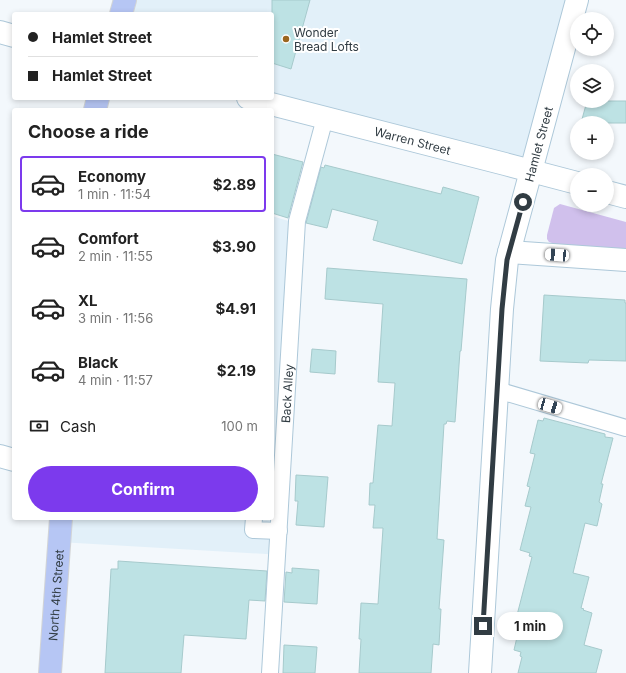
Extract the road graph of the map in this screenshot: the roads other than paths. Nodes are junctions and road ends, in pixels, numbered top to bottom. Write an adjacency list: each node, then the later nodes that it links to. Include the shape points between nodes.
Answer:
1 (125, 0): 3 (main road)
2 (578, 0): 8 (street, Hamlet Street)
3 (122, 12)
4 (0, 32): 5 (street)
5 (12, 35)
6 (256, 100): 7 (street, Warren Street)
7 (325, 118): 8 (street, Warren Street); 20 (lane, Back Alley, via 297,221)
8 (532, 171): 9 (street, Warren Street); 12 (street, Hamlet Street)
9 (570, 181)
10 (614, 194): 11 (street)
11 (626, 197)
12 (509, 252): 13 (street); 14 (street, Hamlet Street, via 502,309)
13 (626, 260)
14 (497, 390): 15 (lane); 23 (street, Hamlet Street)
15 (626, 428)
16 (0, 456): 17 (street)
17 (12, 459)
18 (61, 520): 21 (main road, North 4th Street)
19 (254, 520): 20 (lane, via 254,530)
20 (279, 531): 22 (lane, Back Alley)
21 (50, 673)
22 (270, 673)
23 (480, 673)

